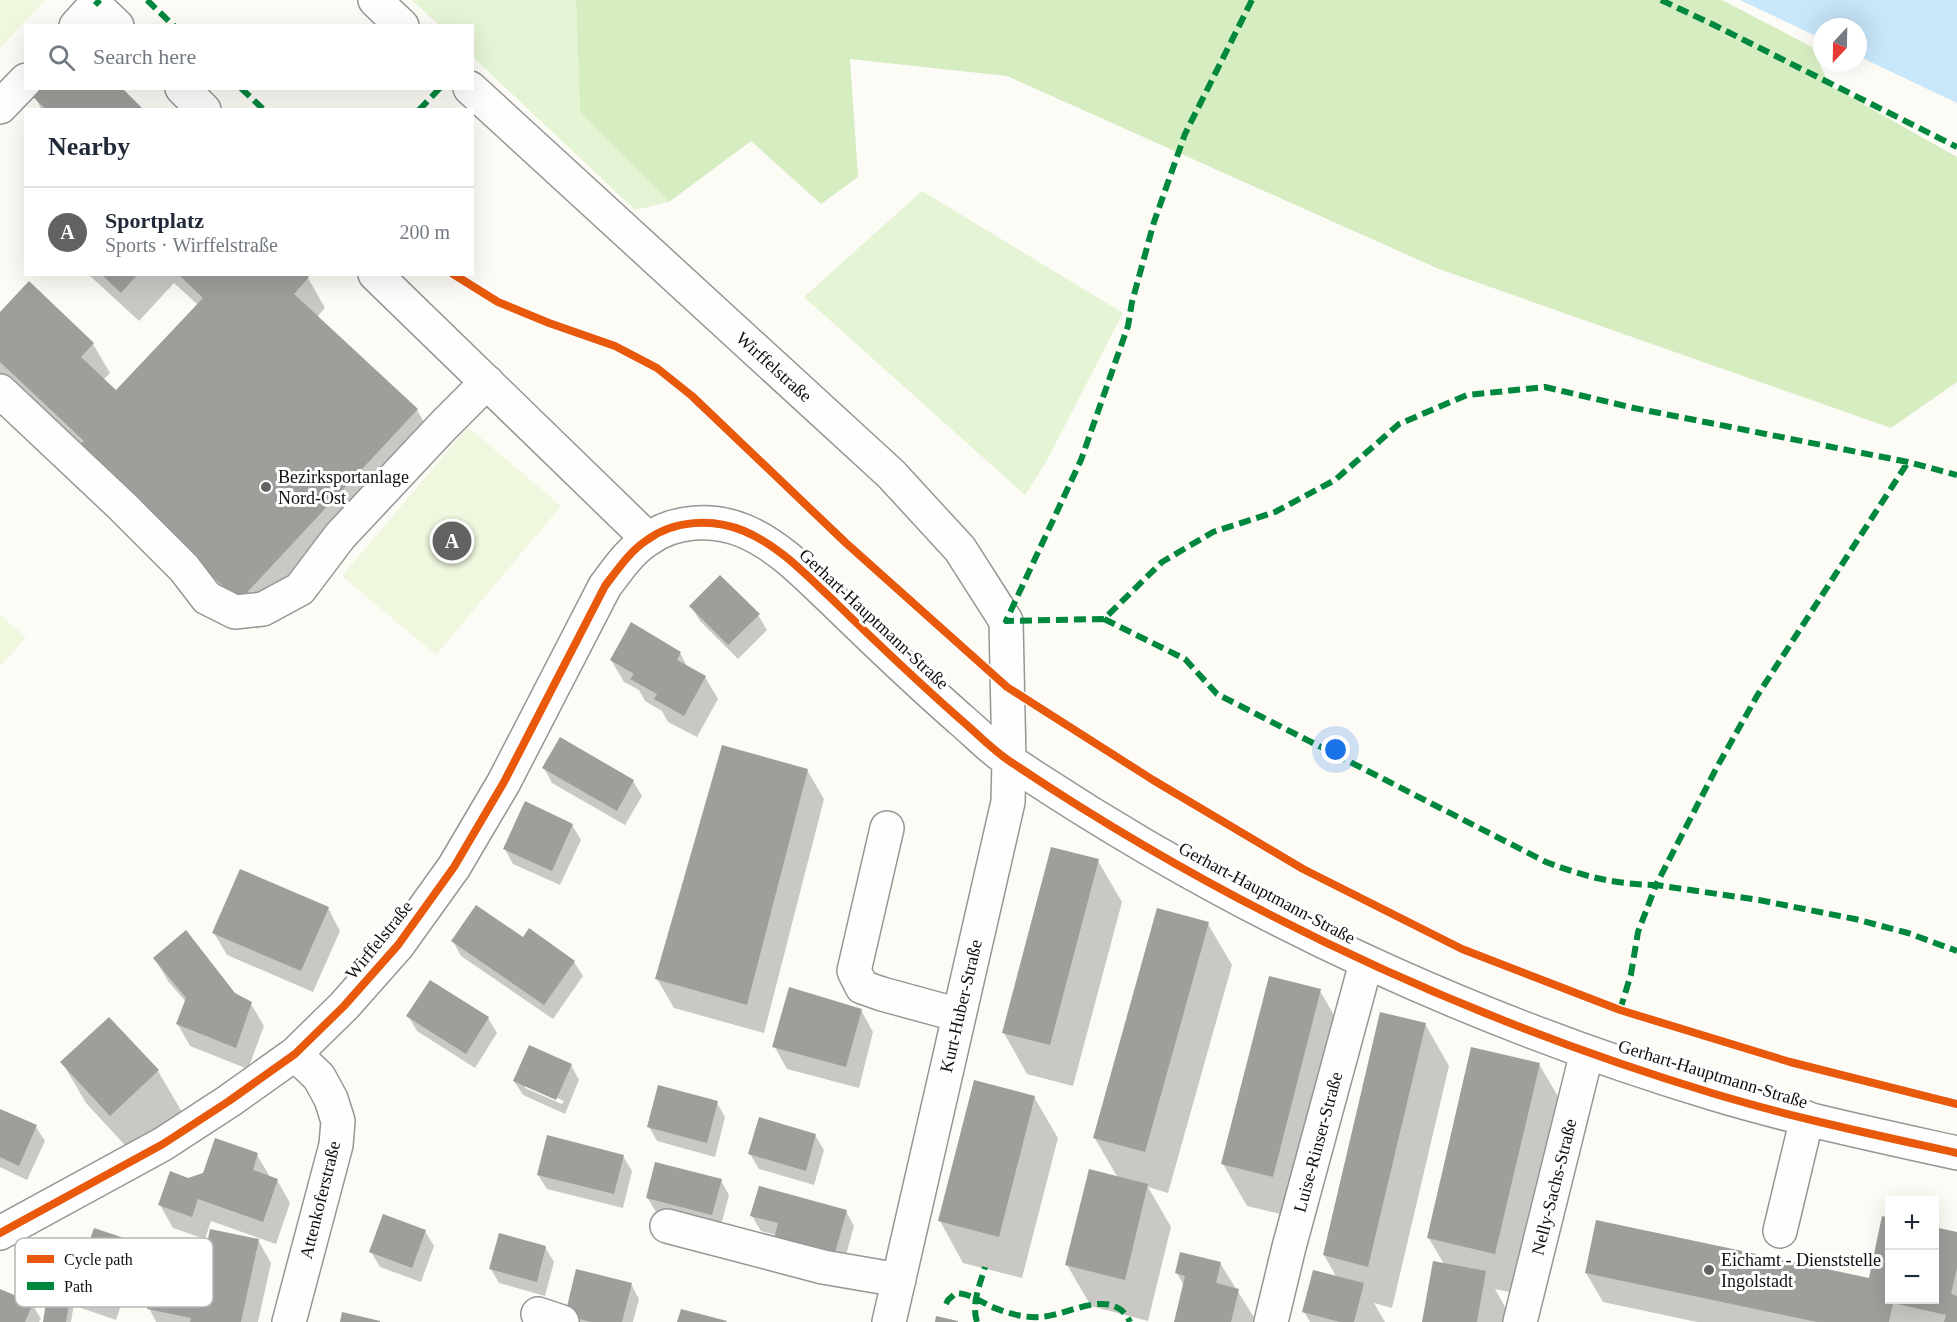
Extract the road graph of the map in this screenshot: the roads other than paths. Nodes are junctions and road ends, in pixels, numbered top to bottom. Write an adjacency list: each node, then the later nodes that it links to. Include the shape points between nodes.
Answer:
1 (375, 0): 4 (street)
2 (78, 24): 3 (street, via 95,5)
3 (115, 24)
4 (400, 24)
5 (24, 82): 8 (street)
6 (184, 90): 9 (street)
7 (472, 90): 14 (street, Wirffelstraße, via 891,474 960,549 1006,621)
8 (0, 107)
9 (202, 108)
10 (377, 276): 11 (street)
11 (487, 382): 12 (street, via 340,536 300,589 263,609 235,612 207,598 184,568); 13 (street)
12 (0, 391)
13 (648, 539): 15 (street, Gerhart-Hauptmann-Straße, via 676,525 711,523 742,530 775,548); 20 (street, Wirffelstraße, via 625,560 606,586 504,782 454,867 398,945)
14 (1007, 687): 15 (street, Kurt-Huber-Straße)
15 (1010, 762): 17 (street, Gerhart-Hauptmann-Straße, via 1136,841); 18 (street, Kurt-Huber-Straße, via 1008,802)
16 (887, 828): 18 (street, via 854,970 862,987)
17 (1366, 963): 19 (street, Gerhart-Hauptmann-Straße, via 1476,1011); 29 (street, Luise-Rinser-Straße)
18 (959, 1015): 26 (street, Kurt-Huber-Straße)
19 (1587, 1052): 21 (street, Gerhart-Hauptmann-Straße); 30 (street, Nelly-Sachs-Straße)
20 (295, 1054): 25 (street, Wirffelstraße, via 163,1144); 27 (street, Attenkoferstraße, via 319,1077 338,1121 336,1145)
21 (1807, 1118): 22 (street, Gerhart-Hauptmann-Straße); 24 (street)
22 (1957, 1153)
23 (667, 1226): 26 (street, via 823,1267)
24 (1780, 1231)
25 (0, 1233)
26 (899, 1280): 28 (street, Kurt-Huber-Straße)
27 (289, 1322)
28 (889, 1322)
29 (1271, 1322)
30 (1520, 1322)

